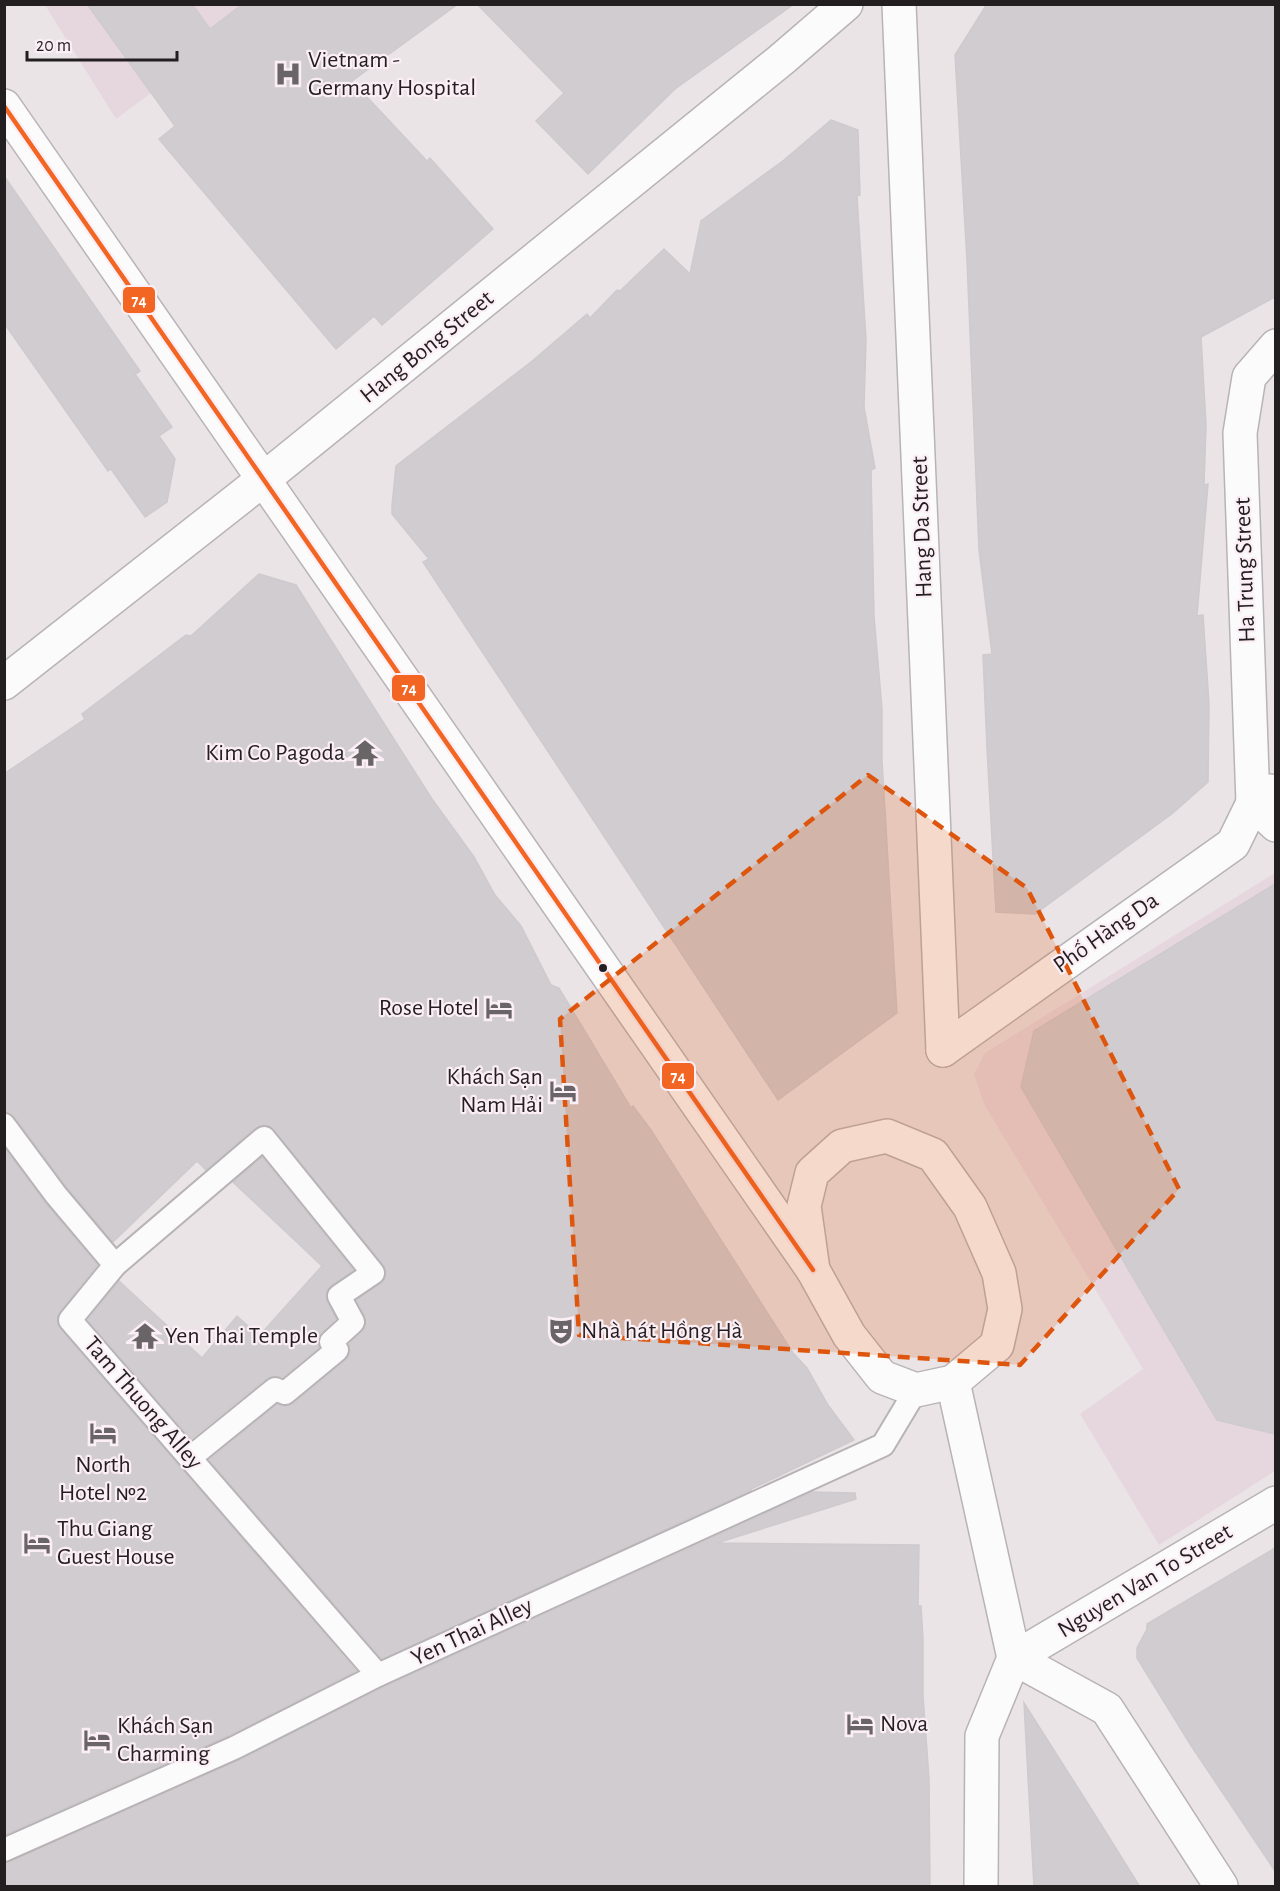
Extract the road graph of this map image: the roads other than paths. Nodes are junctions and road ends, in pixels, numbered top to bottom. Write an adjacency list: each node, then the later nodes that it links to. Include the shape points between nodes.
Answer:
1 (846, 4): 5 (street, Hang Bong Street)
2 (899, 4): 8 (street, Hang Da Street)
3 (7, 115): 5 (street)
4 (1275, 346): 7 (street, Ha Trung Street, via 1249,377 1240,433)
5 (265, 478): 6 (street, Hang Bong Street); 11 (street)
6 (4, 683)
7 (1268, 805): 8 (street, Phố Hàng Da, via 1233,844)
8 (943, 1050)
9 (4, 1125): 10 (lane)
10 (114, 1265): 14 (lane, Tam Thuong Alley, via 70,1320); 14 (lane, via 264,1138 373,1273 339,1296 353,1322 331,1342 337,1350 285,1393 275,1389)
11 (813, 1270): 12 (street, via 804,1206 812,1173 842,1146 887,1136 933,1155 970,1207 999,1272 1005,1309 997,1345); 13 (street, via 849,1335 882,1377)
12 (953, 1382): 13 (street); 16 (street)
13 (916, 1390): 17 (lane, Yen Thai Alley, via 883,1445)
14 (191, 1457): 17 (lane, Tam Thuong Alley)
15 (1275, 1503): 16 (street, Nguyen Van To Street)
16 (1014, 1659): 19 (street, via 982,1736); 20 (street, via 1107,1709)
17 (378, 1675): 18 (lane, Yen Thai Alley, via 234,1748)
18 (4, 1850)
19 (981, 1887)
20 (1221, 1887)

